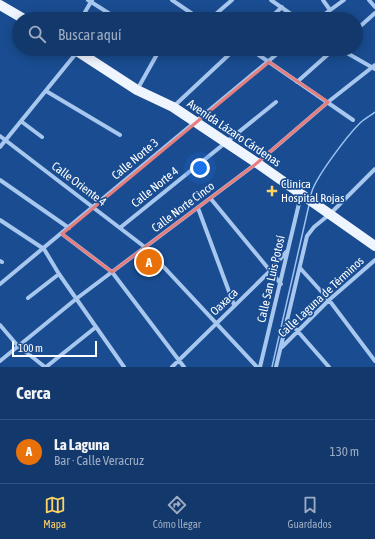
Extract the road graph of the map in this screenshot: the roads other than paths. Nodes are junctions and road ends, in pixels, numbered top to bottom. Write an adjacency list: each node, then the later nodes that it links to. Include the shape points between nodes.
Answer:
1 (172, 0): 15 (street)
2 (232, 0): 16 (street)
3 (271, 0): 9 (street)
4 (323, 0): 11 (street)
5 (344, 0): 11 (street)
6 (369, 0): 10 (street)
7 (90, 1): 13 (street); 14 (street)
8 (0, 5): 12 (main road)
9 (282, 7): 17 (street); 18 (street)
10 (375, 7)
11 (330, 10): 19 (street)
12 (12, 12)
13 (84, 12)
14 (107, 12)
15 (190, 12)
16 (218, 12)
17 (277, 12)
18 (289, 12)
19 (327, 12)
20 (375, 12): 21 (street)
21 (363, 23)
22 (72, 56): 34 (street)
23 (85, 56): 33 (main road, Avenida Lázaro Cárdenas)
24 (156, 56): 33 (street)
25 (228, 56): 37 (street)
26 (260, 56): 30 (street)
27 (275, 56): 30 (street, Calle Norte 3)
28 (326, 56): 32 (street)
29 (353, 56): 31 (street)
30 (269, 62): 32 (street); 40 (street, Calle Norte 3)
31 (374, 67): 36 (street, Calle Norte Cinco)
32 (297, 82): 36 (street)
33 (137, 90): 37 (main road, Avenida Lázaro Cárdenas)
34 (46, 91): 39 (street); 41 (street)
35 (276, 102): 45 (street, Calle Norte 4)
36 (328, 102): 38 (street); 47 (street, Calle Norte Cinco)
37 (173, 107): 40 (main road, Avenida Lázaro Cárdenas)
38 (353, 120)
39 (22, 122): 43 (street); 44 (street)
40 (195, 122): 45 (main road, Avenida Lázaro Cárdenas); 52 (street, Calle Norte 3)
41 (120, 135)
42 (0, 136): 44 (street, Calle Oriente 4)
43 (42, 137)
44 (6, 140): 46 (street); 52 (street, Calle Oriente 4)
45 (226, 143): 47 (main road, Avenida Lázaro Cárdenas); 56 (street, Calle Norte 4)
46 (0, 147)
47 (257, 163): 50 (main road, Avenida Lázaro Cárdenas); 51 (street, Calle Norte Cinco)
48 (375, 169): 54 (street, Calle San Luis Potosí)
49 (0, 180): 57 (street)
50 (307, 198): 54 (main road, Avenida Lázaro Cárdenas); 62 (street, Calle San Luis Potosí)
51 (211, 199): 53 (street, Calle Norte Cinco); 65 (street)
52 (93, 207): 56 (street, Calle Oriente 4); 57 (street, Calle Norte 3)
53 (198, 208): 60 (street, Calle Norte Cinco); 73 (street)
54 (330, 214): 59 (main road, Avenida Lázaro Cárdenas); 64 (street, Calle San Luis Potosí, via 307,236)
55 (0, 220): 61 (street)
56 (121, 227): 60 (street, Calle Oriente 4)
57 (70, 228): 58 (street, Calle Norte 3)
58 (62, 234): 61 (street, Calle Norte 3); 66 (street)
59 (375, 246)
60 (146, 248): 66 (street, Calle Norte Cinco); 75 (street, Calle Oriente 4)
61 (44, 249): 67 (street); 68 (street, Calle Norte 3)
62 (288, 250): 65 (street, Oaxaca); 69 (street, Calle San Luis Potosí)
63 (375, 260): 72 (street, Calle Laguna de Términos)
64 (300, 268): 72 (street); 74 (street, Calle San Luis Potosí)
65 (270, 271): 69 (street); 73 (street, Oaxaca)
66 (112, 272): 71 (street, Calle Norte Cinco); 81 (street)
67 (59, 274): 70 (street); 71 (street)
68 (0, 284)
69 (281, 284): 89 (street, Calle San Luis Potosí)
70 (28, 298)
71 (76, 299): 77 (street); 79 (street, Calle Norte Cinco)
72 (329, 300): 78 (street, Calle Laguna de Términos); 83 (street)
73 (234, 305): 75 (street, Oaxaca)
74 (287, 319): 78 (street); 80 (street, Calle San Luis Potosí)
75 (216, 323): 81 (street, Oaxaca); 88 (street, Calle Oriente 4)
76 (0, 325): 79 (street)
77 (96, 327): 84 (street); 85 (street)
78 (296, 331): 80 (street, Calle Laguna de Términos); 91 (street)
79 (17, 345): 82 (street, Calle Norte Cinco); 84 (street)
80 (281, 348): 90 (street, Calle San Luis Potosí)
81 (178, 360): 86 (street, Oaxaca); 87 (street)
82 (0, 361)
83 (375, 361)
84 (46, 367)
85 (124, 367)
86 (172, 367)
87 (184, 367)
88 (257, 367)
89 (260, 367)
90 (276, 367)
91 (330, 367)

